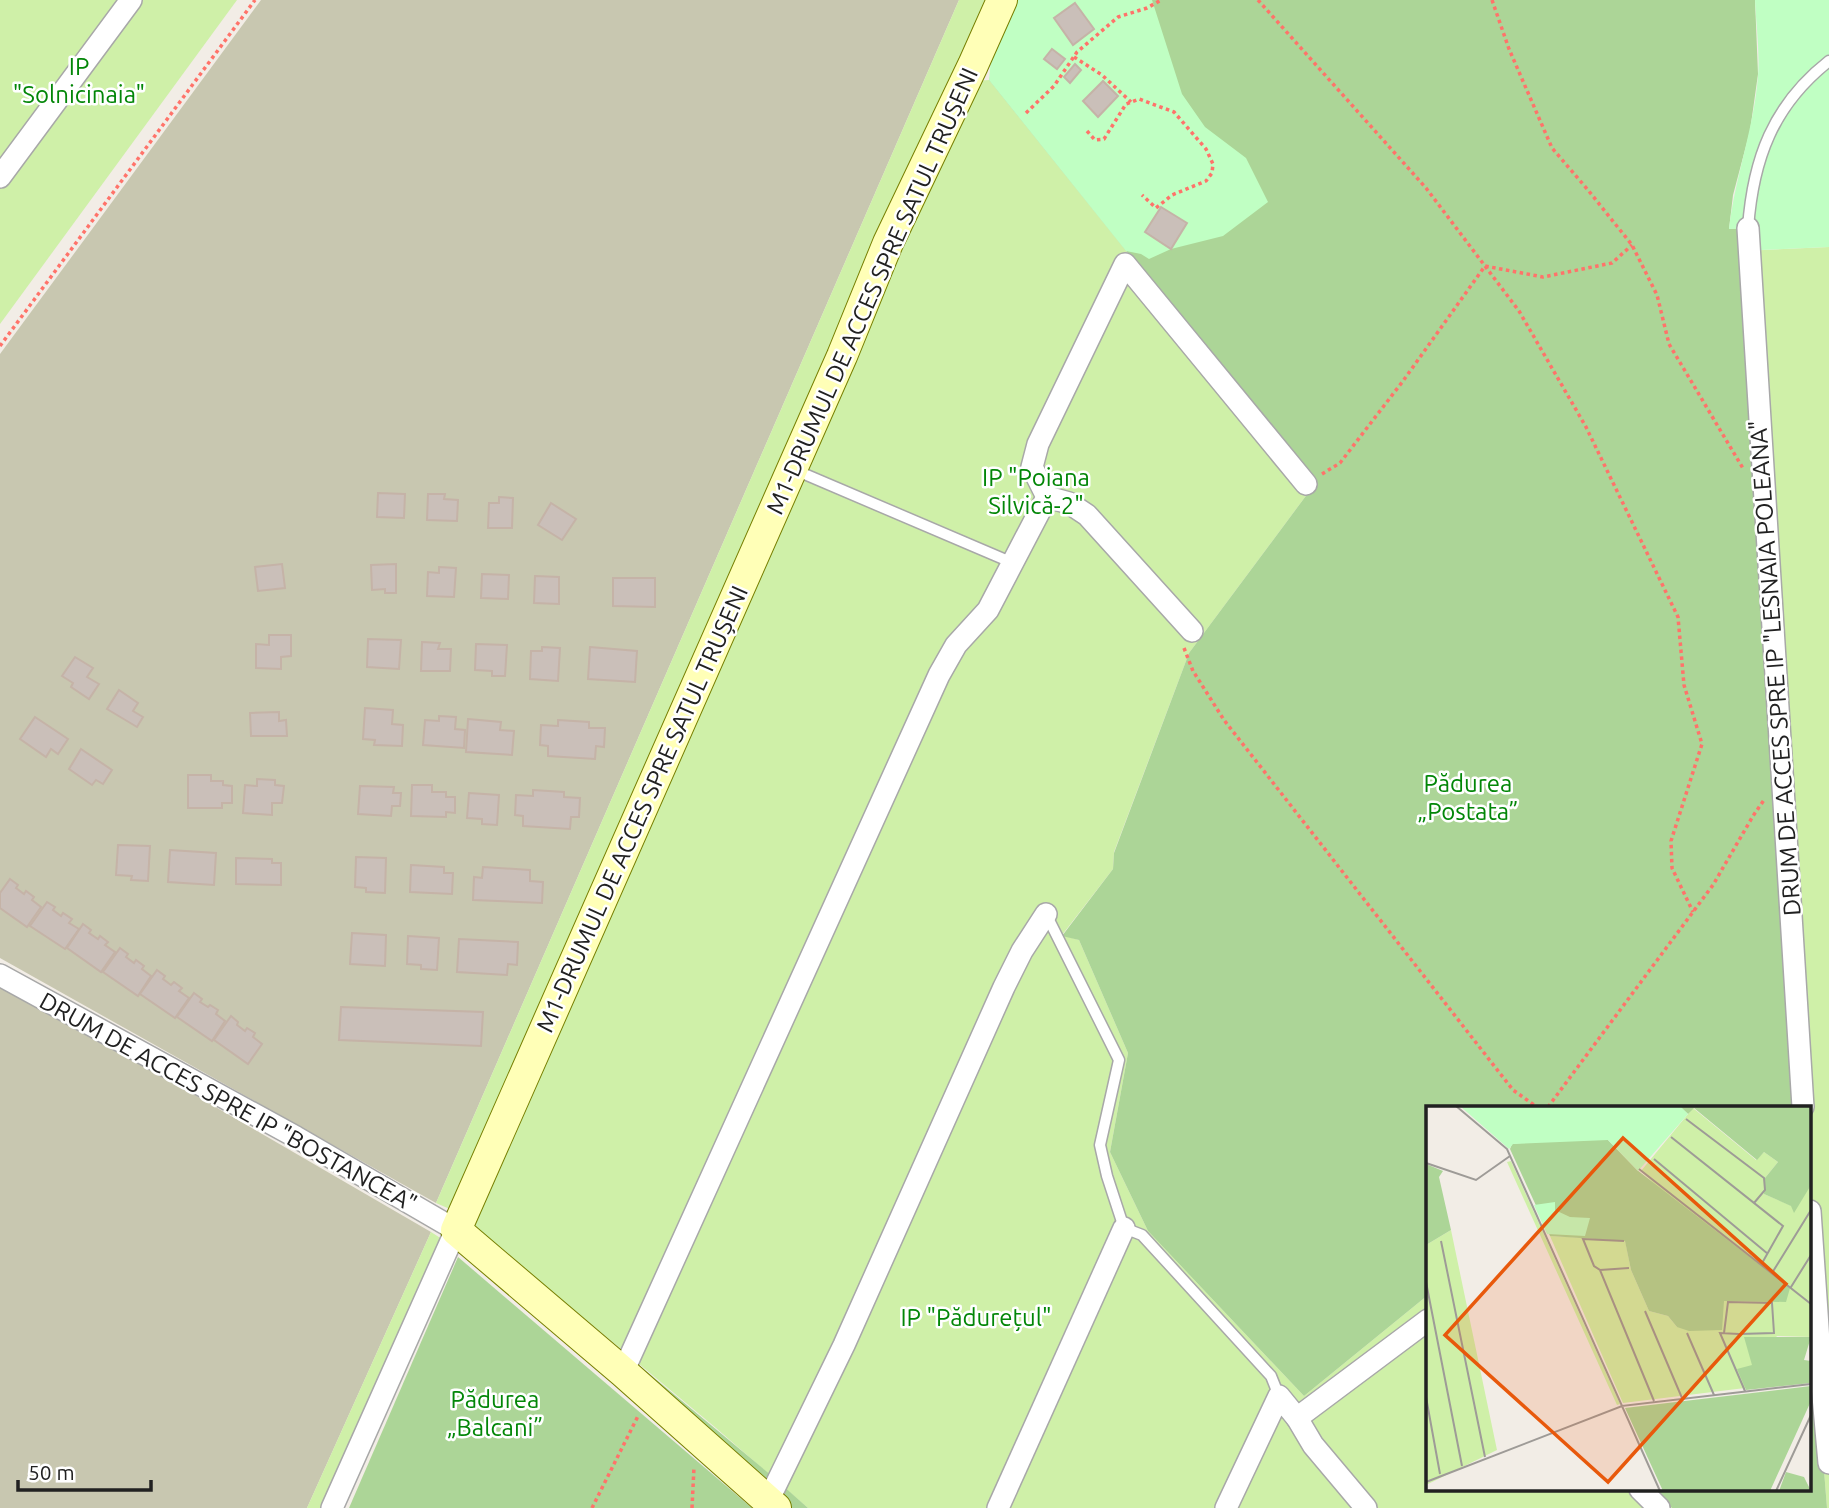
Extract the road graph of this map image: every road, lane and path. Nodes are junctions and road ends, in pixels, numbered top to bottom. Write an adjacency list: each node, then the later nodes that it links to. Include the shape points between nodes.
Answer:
1 (131, 0): 12 (street)
2 (255, 0): 17 (path)
3 (1002, 0): 18 (street, M1-DRUMUL DE ACCES SPRE SATUL TRUȘENI, via 888,243)
4 (1161, 0): 7 (path, via 1118,17)
5 (1258, 0): 16 (path, via 1426,188)
6 (1492, 0): 15 (path, via 1552,148)
7 (1074, 57): 9 (path); 10 (path, via 1054,86)
8 (1829, 61): 14 (lane, via 1796,92 1766,142 1756,170)
9 (1131, 102): 11 (path, via 1104,139 1095,140); 13 (path, via 1139,99 1174,112 1213,164 1206,181 1172,195 1156,208)
10 (1026, 113)
11 (1087, 131)
12 (0, 177)
13 (1142, 195)
14 (1748, 228): 21 (street, DRUM DE ACCES SPRE IP "LESNAIA POLEANA")
15 (1632, 245): 16 (path, via 1612,263 1543,276); 21 (path, via 1657,295 1670,344)
16 (1485, 265): 19 (path, via 1340,463); 25 (path, via 1519,312 1586,427 1678,617 1684,685 1702,744 1671,841 1672,868)
17 (0, 346)
18 (792, 469): 22 (lane); 33 (street, M1-DRUMUL DE ACCES SPRE SATUL TRUȘENI)
19 (1306, 484): 20 (street, via 1125,264 1038,444 1032,467)
20 (1047, 497): 22 (street); 23 (street, via 1069,503 1087,515)
21 (1764, 501): 24 (street, DRUM DE ACCES SPRE IP "LESNAIA POLEANA")
22 (1013, 563): 36 (street, via 988,610 956,645 939,675)
23 (1192, 631): 28 (path, via 1183,646 1224,720 1513,1090)
24 (1782, 775): 25 (path); 30 (street, DRUM DE ACCES SPRE IP "LESNAIA POLEANA")
25 (1693, 912): 29 (path)
26 (1046, 914): 32 (lane, via 1119,1060 1100,1146); 44 (street, via 1004,987)
27 (0, 975): 33 (street, DRUM DE ACCES SPRE IP "BOSTANCEA")
28 (1536, 1106)
29 (1549, 1106)
30 (1803, 1106)
31 (1812, 1225): 34 (street)
32 (1124, 1228): 39 (lane, via 1142,1235 1270,1376); 48 (street)
33 (456, 1230): 36 (street); 45 (street)
34 (1822, 1296): 37 (street)
35 (1426, 1321): 40 (street)
36 (623, 1373): 38 (street)
37 (1825, 1385): 42 (street)
38 (649, 1395): 41 (street); 46 (path)
39 (1279, 1396): 40 (street); 49 (street)
40 (1297, 1418): 50 (street, via 1313,1445)
41 (696, 1437): 44 (street); 47 (path)
42 (1829, 1463)
43 (1641, 1490): 51 (street)
44 (772, 1504)
45 (332, 1508)
46 (592, 1508)
47 (692, 1508)
48 (999, 1508)
49 (1226, 1508)
50 (1366, 1508)
51 (1659, 1508)

